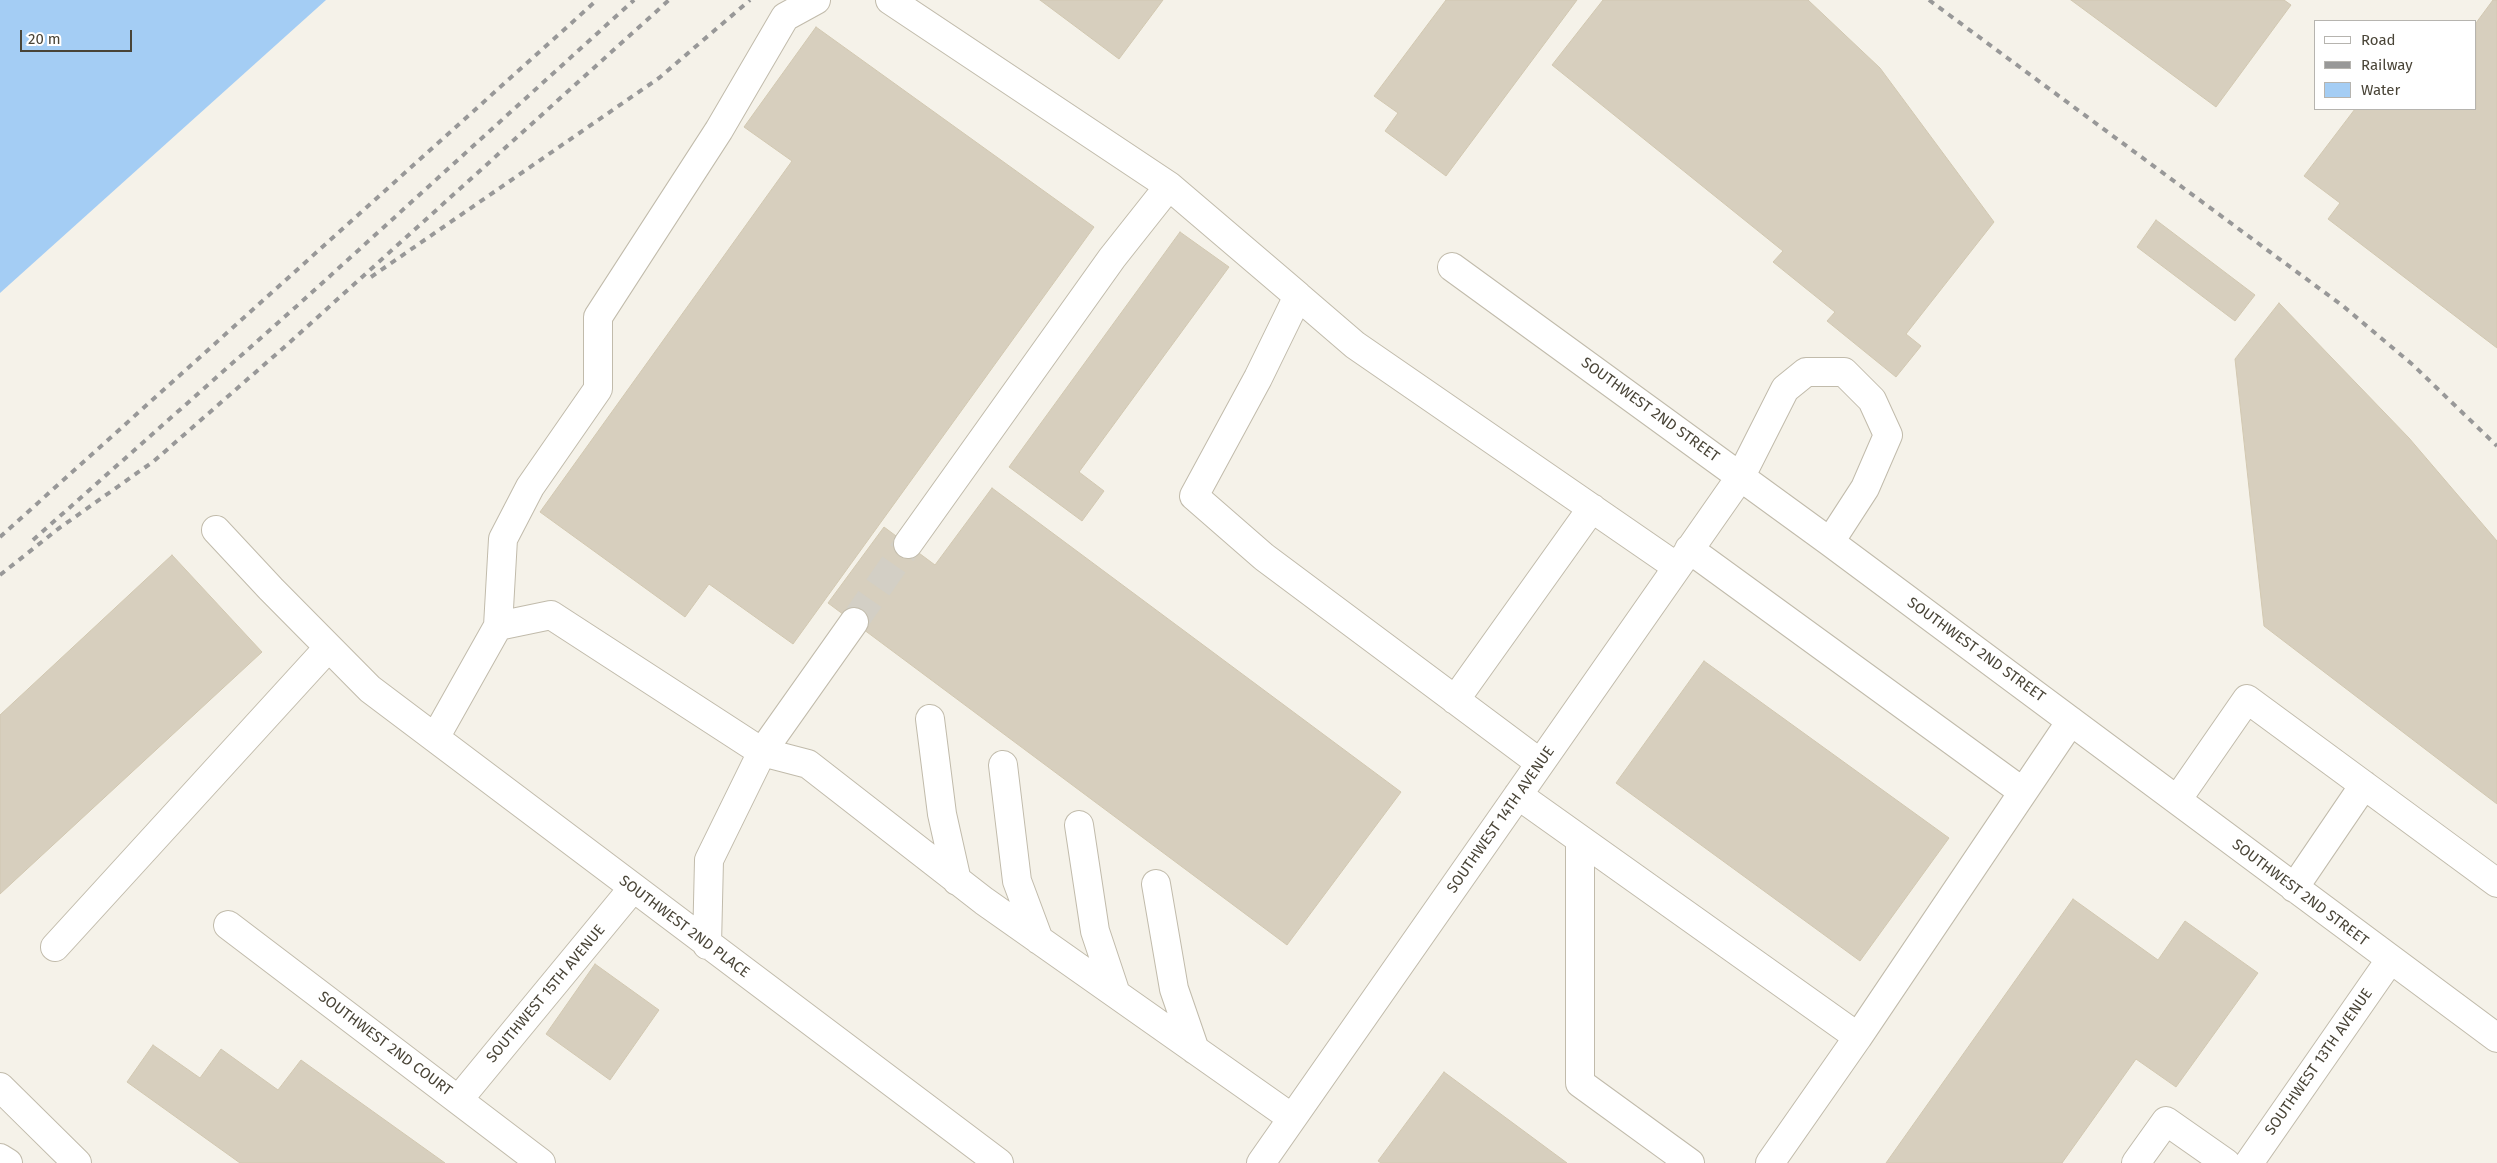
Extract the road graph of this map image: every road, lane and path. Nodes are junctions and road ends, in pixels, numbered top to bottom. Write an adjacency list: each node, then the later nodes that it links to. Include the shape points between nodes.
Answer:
1 (816, 0): 13 (street, via 786,17 719,130 598,317 598,388 530,487 503,539)
2 (890, 0): 3 (street)
3 (1169, 186): 5 (street); 10 (street, via 1112,258)
4 (1452, 267): 6 (street, SOUTHWEST 2ND STREET)
5 (1298, 296): 7 (street, via 1355,345); 15 (street, via 1194,496 1264,557)
6 (1741, 476): 9 (street, SOUTHWEST 2ND STREET); 9 (street, SOUTHWEST 14TH AVENUE, via 1785,389 1806,372 1844,372 1872,400 1888,435 1865,488); 11 (street, SOUTHWEST 14TH AVENUE)
7 (1592, 508): 11 (street); 15 (street)
8 (216, 530): 14 (street, SOUTHWEST 2ND PLACE)
9 (1830, 542): 17 (street, SOUTHWEST 2ND STREET)
10 (908, 544)
11 (1683, 558): 20 (street, SOUTHWEST 14TH AVENUE); 23 (street)
12 (854, 622): 19 (street)
13 (498, 626): 18 (street); 19 (street, via 551,615)
14 (328, 648): 18 (street, SOUTHWEST 2ND PLACE, via 370,689); 36 (street)
15 (1456, 700): 20 (street)
16 (930, 719): 28 (street, via 942,814)
17 (2071, 721): 23 (street); 25 (street, SOUTHWEST 2ND STREET)
18 (435, 738): 31 (street, SOUTHWEST 2ND PLACE)
19 (762, 752): 28 (street, via 808,764); 35 (street, via 709,860)
20 (1540, 763): 24 (street, SOUTHWEST 14TH AVENUE)
21 (1003, 765): 34 (street, via 1017,881)
22 (2364, 785): 25 (street, via 2247,700); 29 (street); 32 (street)
23 (2023, 792): 39 (street)
24 (1518, 795): 27 (street); 44 (street, SOUTHWEST 14TH AVENUE)
25 (2177, 800): 32 (street, SOUTHWEST 2ND STREET)
26 (1079, 825): 38 (street, via 1095,931)
27 (1580, 840): 39 (street); 51 (street, via 1580,1083)
28 (957, 881): 34 (street)
29 (2497, 883)
30 (1156, 884): 41 (street, via 1174,989)
31 (633, 888): 35 (street, SOUTHWEST 2ND PLACE); 43 (street, SOUTHWEST 15TH AVENUE)
32 (2294, 888): 37 (street, SOUTHWEST 2ND STREET)
33 (228, 925): 43 (street, SOUTHWEST 2ND COURT)
34 (1039, 940): 38 (street)
35 (707, 945): 49 (street, SOUTHWEST 2ND PLACE)
36 (55, 947)
37 (2390, 960): 40 (street, SOUTHWEST 2ND STREET); 55 (street, SOUTHWEST 13TH AVENUE)
38 (1116, 994): 41 (street)
39 (1858, 1037): 52 (street)
40 (2497, 1038)
41 (1195, 1050): 44 (street)
42 (0, 1087): 47 (street)
43 (459, 1099): 48 (street, SOUTHWEST 2ND COURT)
44 (1292, 1118): 50 (street, SOUTHWEST 14TH AVENUE)
45 (0, 1158): 46 (street)
46 (8, 1163)
47 (77, 1163)
48 (541, 1163)
49 (999, 1163)
50 (1261, 1163)
51 (1690, 1163)
52 (1770, 1163)
53 (2136, 1163): 54 (street, via 2166,1121)
54 (2226, 1163)
55 (2249, 1163)

